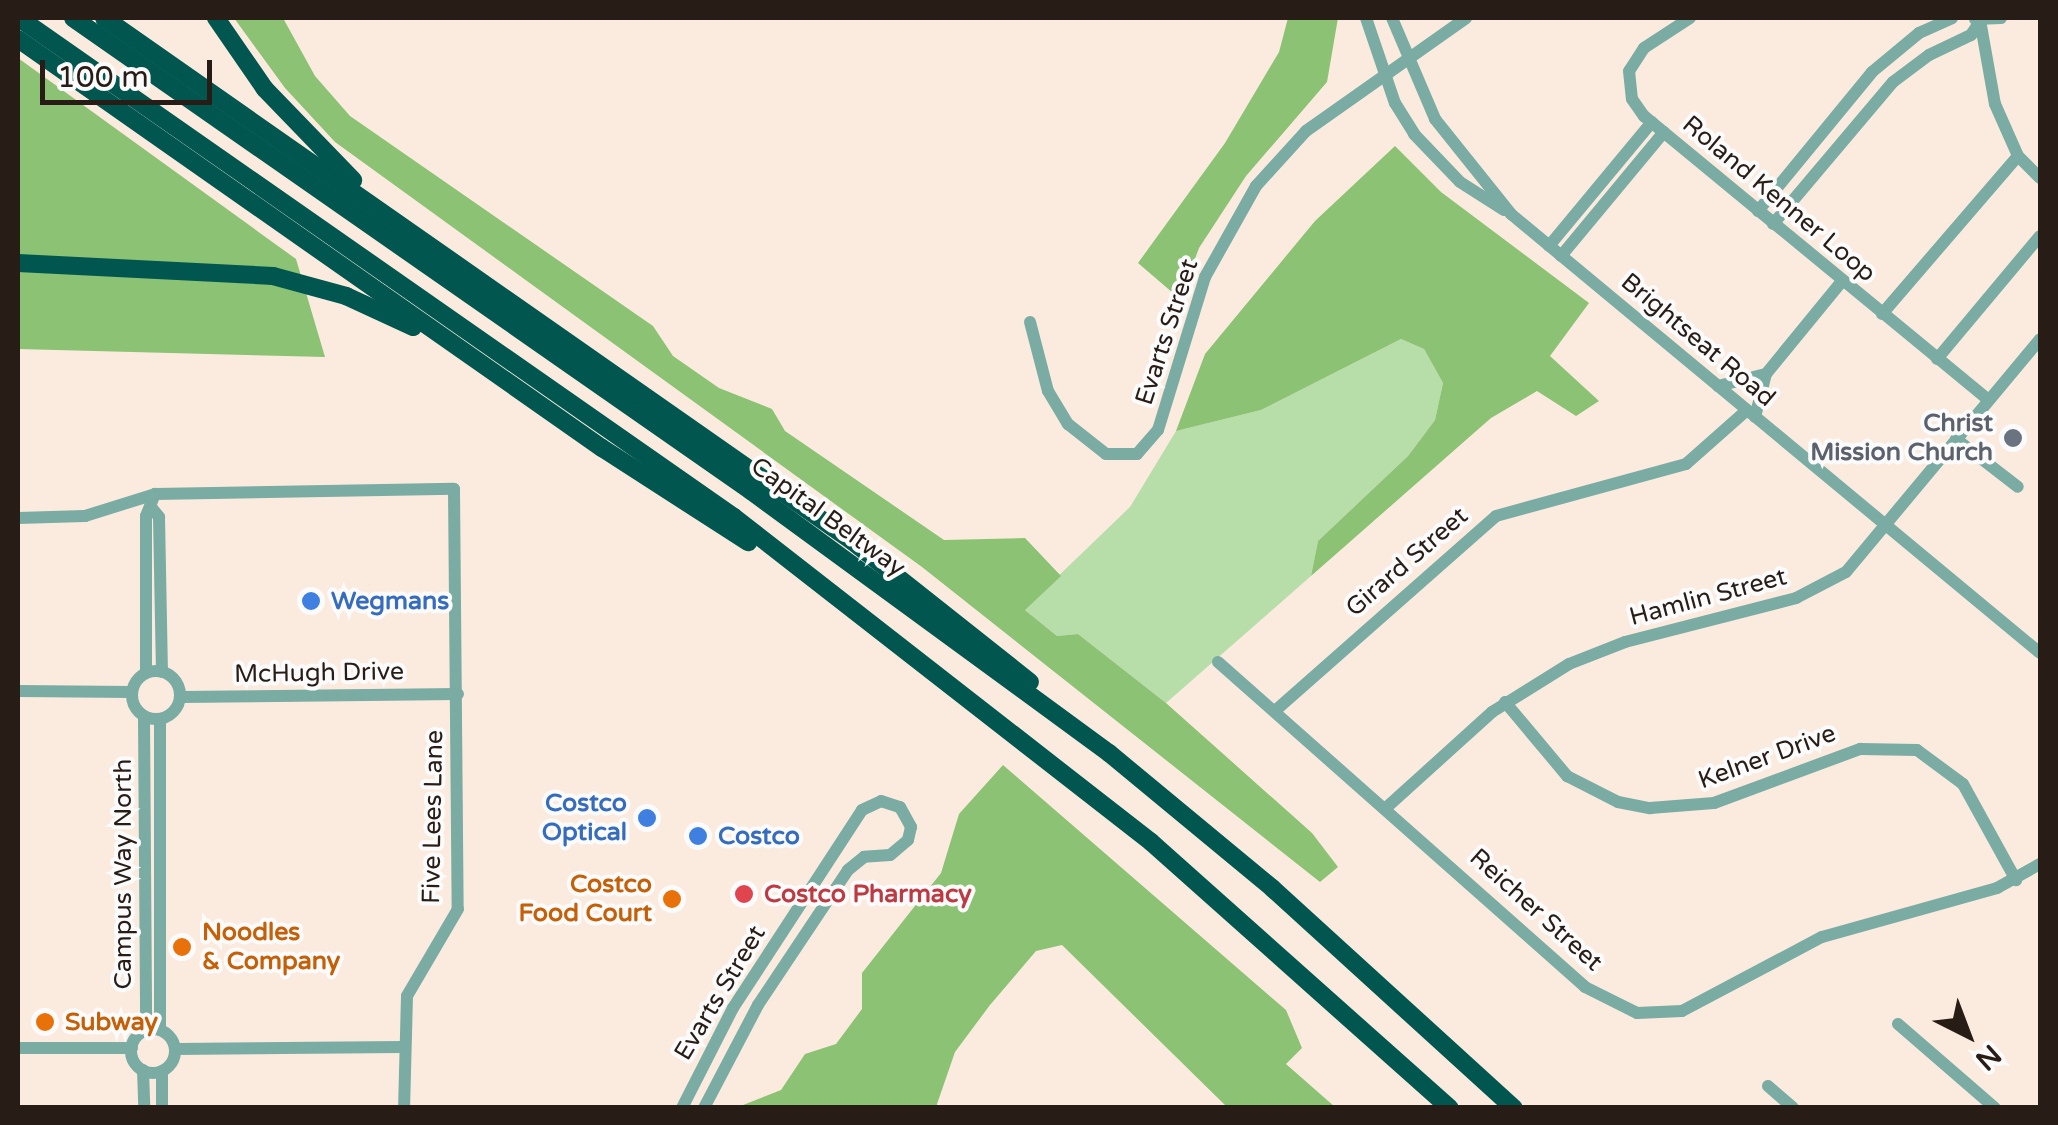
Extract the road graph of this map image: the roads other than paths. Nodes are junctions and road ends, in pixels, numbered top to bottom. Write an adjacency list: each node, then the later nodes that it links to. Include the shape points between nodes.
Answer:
1 (19, 18): 42 (highway, via 734,517)
2 (74, 18): 55 (highway, Capital Beltway, via 751,491)
3 (104, 18): 22 (highway)
4 (216, 18): 22 (highway, via 297,126)
5 (1366, 18): 14 (street, Brightseat Road)
6 (1392, 18): 13 (street, Brightseat Road)
7 (1466, 18): 13 (street, Evarts Street)
8 (1690, 18): 15 (street, Roland Kenner Loop, via 1644,48 1629,71 1632,99)
9 (1952, 18): 19 (street, via 1919,33 1872,72)
10 (2001, 18): 11 (street)
11 (1978, 19): 17 (street, via 1995,104); 21 (street, via 1971,35 1928,54 1893,82)
12 (18, 40): 32 (highway)
13 (1404, 57): 14 (street, Evarts Street); 20 (street, Brightseat Road, via 1454,146)
14 (1384, 72): 20 (street, Brightseat Road, via 1425,148 1476,194); 29 (street, Evarts Street, via 1306,131 1244,204 1206,277 1164,414 1137,454 1106,454 1068,424 1048,391)
15 (1652, 122): 16 (street, Roland Kenner Loop); 24 (street)
16 (1664, 132): 19 (street, Roland Kenner Loop); 25 (street)
17 (2018, 156): 18 (street); 28 (street)
18 (2040, 178)
19 (1758, 211): 21 (street, Roland Kenner Loop)
20 (1511, 214): 24 (street, Brightseat Road)
21 (1772, 224): 27 (street, Roland Kenner Loop)
22 (417, 236): 55 (highway, via 942,609)
23 (2040, 236): 31 (street)
24 (1549, 246): 25 (street, Brightseat Road)
25 (1561, 256): 34 (street, Brightseat Road)
26 (18, 263): 32 (highway, via 273,276 362,303)
27 (1842, 281): 28 (street, Roland Kenner Loop); 33 (street)
28 (1882, 314): 31 (street, Roland Kenner Loop)
29 (1030, 322)
30 (2040, 338): 35 (street, Hamlin Street)
31 (1937, 358): 35 (street, Roland Kenner Loop)
32 (476, 360): 42 (highway)
33 (1766, 374): 34 (street); 36 (street)
34 (1718, 386): 36 (street, Brightseat Road)
35 (1988, 400): 37 (street, Hamlin Street)
36 (1751, 414): 41 (street, Brightseat Road); 52 (street, Girard Street, via 1686,464 1496,516)
37 (1956, 439): 38 (street); 41 (street, Hamlin Street)
38 (2018, 488)
39 (153, 501): 40 (street, via 84,516); 45 (street, via 159,516); 46 (street); 49 (street, Five Lees Lane, via 454,489)
40 (18, 518)
41 (1886, 526): 43 (street, Brightseat Road); 51 (street, Hamlin Street, via 1855,564 1813,591 1608,647)
42 (837, 598): 73 (highway, via 1150,842)
43 (2040, 653)
44 (1218, 662): 52 (street, Reicher Street)
45 (162, 672): 46 (street); 50 (street, via 175,681)
46 (146, 673): 48 (street)
47 (18, 691): 48 (street)
48 (131, 692): 53 (street)
49 (458, 694): 50 (street, McHugh Drive); 63 (street, Five Lees Lane, via 458,908 407,996)
50 (180, 697): 54 (street)
51 (1505, 702): 56 (street, Hamlin Street); 58 (street, Kelner Drive, via 1568,776 1603,796 1650,808 1714,803 1860,748 1917,750 1962,784)
52 (1276, 710): 56 (street, Reicher Street)
53 (144, 717): 54 (street); 60 (street, Campus Way North)
54 (160, 719): 60 (street, Campus Way North)
55 (1109, 752): 74 (highway, Capital Beltway, via 1272,888)
56 (1388, 807): 58 (street, Reicher Street, via 1586,987 1646,1014 1696,1005 1850,926)
57 (2040, 864): 58 (street, Reicher Street)
58 (2016, 880)
59 (1898, 1024): 76 (street)
60 (153, 1030): 62 (street); 64 (street)
61 (18, 1048): 62 (street)
62 (132, 1048): 65 (street)
63 (403, 1048): 64 (street); 70 (street, Five Lees Lane)
64 (175, 1049): 66 (street)
65 (143, 1070): 66 (street); 68 (street)
66 (162, 1071): 69 (street)
67 (1768, 1086): 75 (street)
68 (144, 1108)
69 (162, 1108)
70 (404, 1108)
71 (682, 1108): 72 (street, Evarts Street, via 733,1008 862,810 881,801 900,808 911,827 908,840 890,855 864,857 848,870 758,1005)
72 (704, 1108)
73 (1450, 1108)
74 (1514, 1108)
75 (1792, 1108)
76 (1995, 1108)

